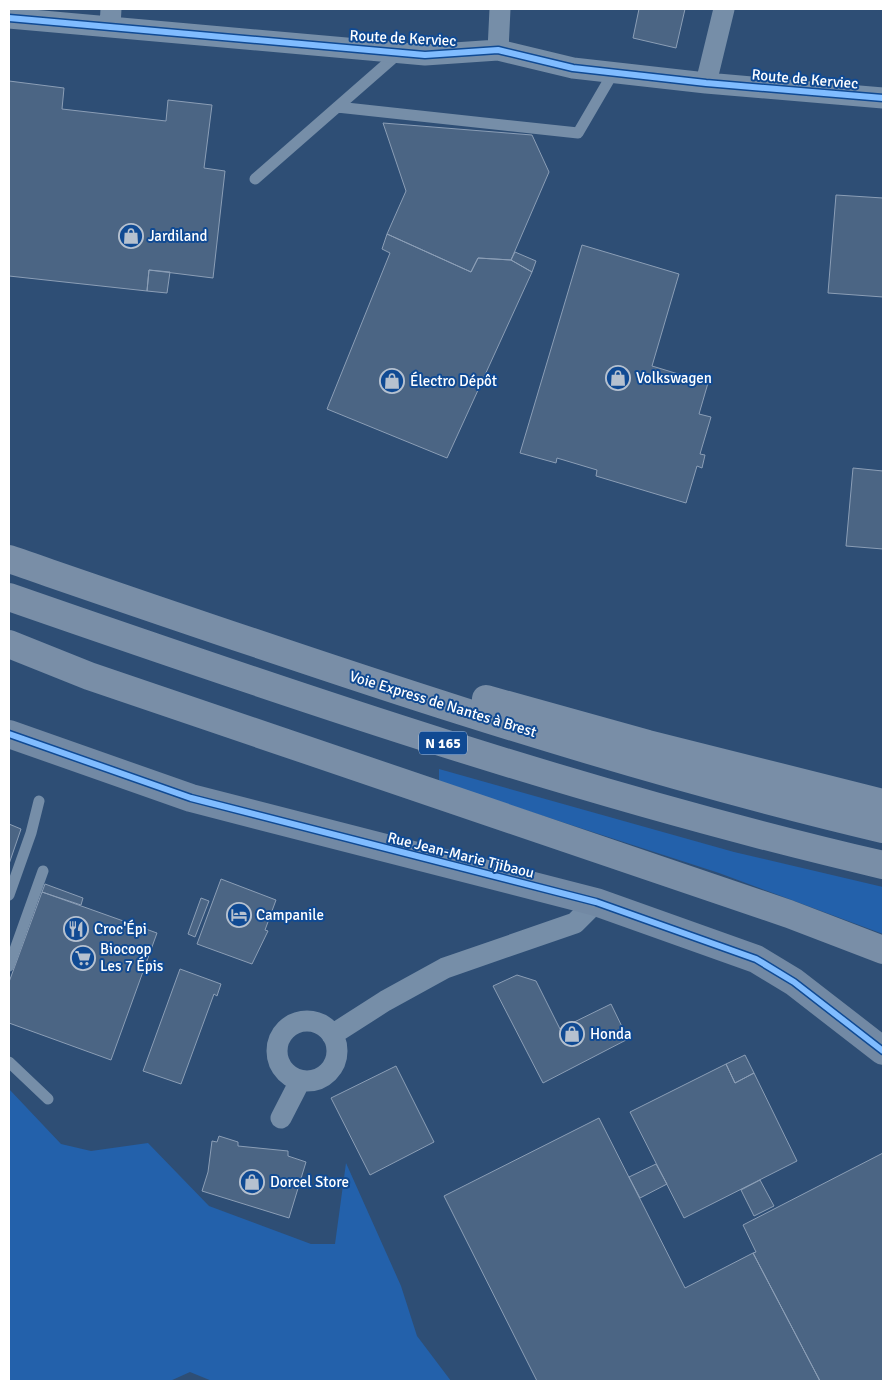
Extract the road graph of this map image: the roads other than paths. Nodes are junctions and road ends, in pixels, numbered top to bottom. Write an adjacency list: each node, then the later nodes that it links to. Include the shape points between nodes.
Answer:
1 (500, 9): 5 (street)
2 (724, 9): 8 (street)
3 (9, 18): 4 (street, Route de Kerviec)
4 (111, 18): 6 (street, Route de Kerviec)
5 (498, 50): 6 (street, Route de Kerviec, via 425,55); 7 (street, Route de Kerviec, via 573,68)
6 (399, 53): 10 (lane)
7 (613, 73): 8 (street, Route de Kerviec); 10 (lane, via 578,133)
8 (706, 83): 9 (street, Route de Kerviec)
9 (883, 98)
10 (338, 107): 11 (lane)
11 (255, 179)
12 (9, 559): 15 (highway, Voie Express de Nantes à Brest / N 165)
13 (9, 597): 20 (highway, N 165, via 241,678 546,775)
14 (9, 644): 24 (highway, via 89,676 789,914)
15 (398, 692): 18 (highway, N 165, via 459,692); 19 (highway, Voie Express de Nantes à Brest / N 165, via 753,797)
16 (9, 734): 23 (street, Rue Jean-Marie Tjibaou, via 191,798)
17 (39, 801): 22 (lane)
18 (883, 803)
19 (883, 829)
20 (883, 865)
21 (43, 871): 25 (lane)
22 (9, 895)
23 (596, 902): 26 (street, via 575,924 445,968); 27 (street, Rue Jean-Marie Tjibaou, via 756,959 794,982)
24 (883, 950)
25 (9, 966)
26 (332, 1035): 29 (street, via 337,1054 335,1064 320,1078 311,1082); 29 (street, via 317,1023 307,1021 298,1022 282,1034 276,1052 278,1062 291,1077)
27 (883, 1051)
28 (9, 1062): 30 (lane)
29 (300, 1081): 31 (street)
30 (48, 1099)
31 (281, 1118)

